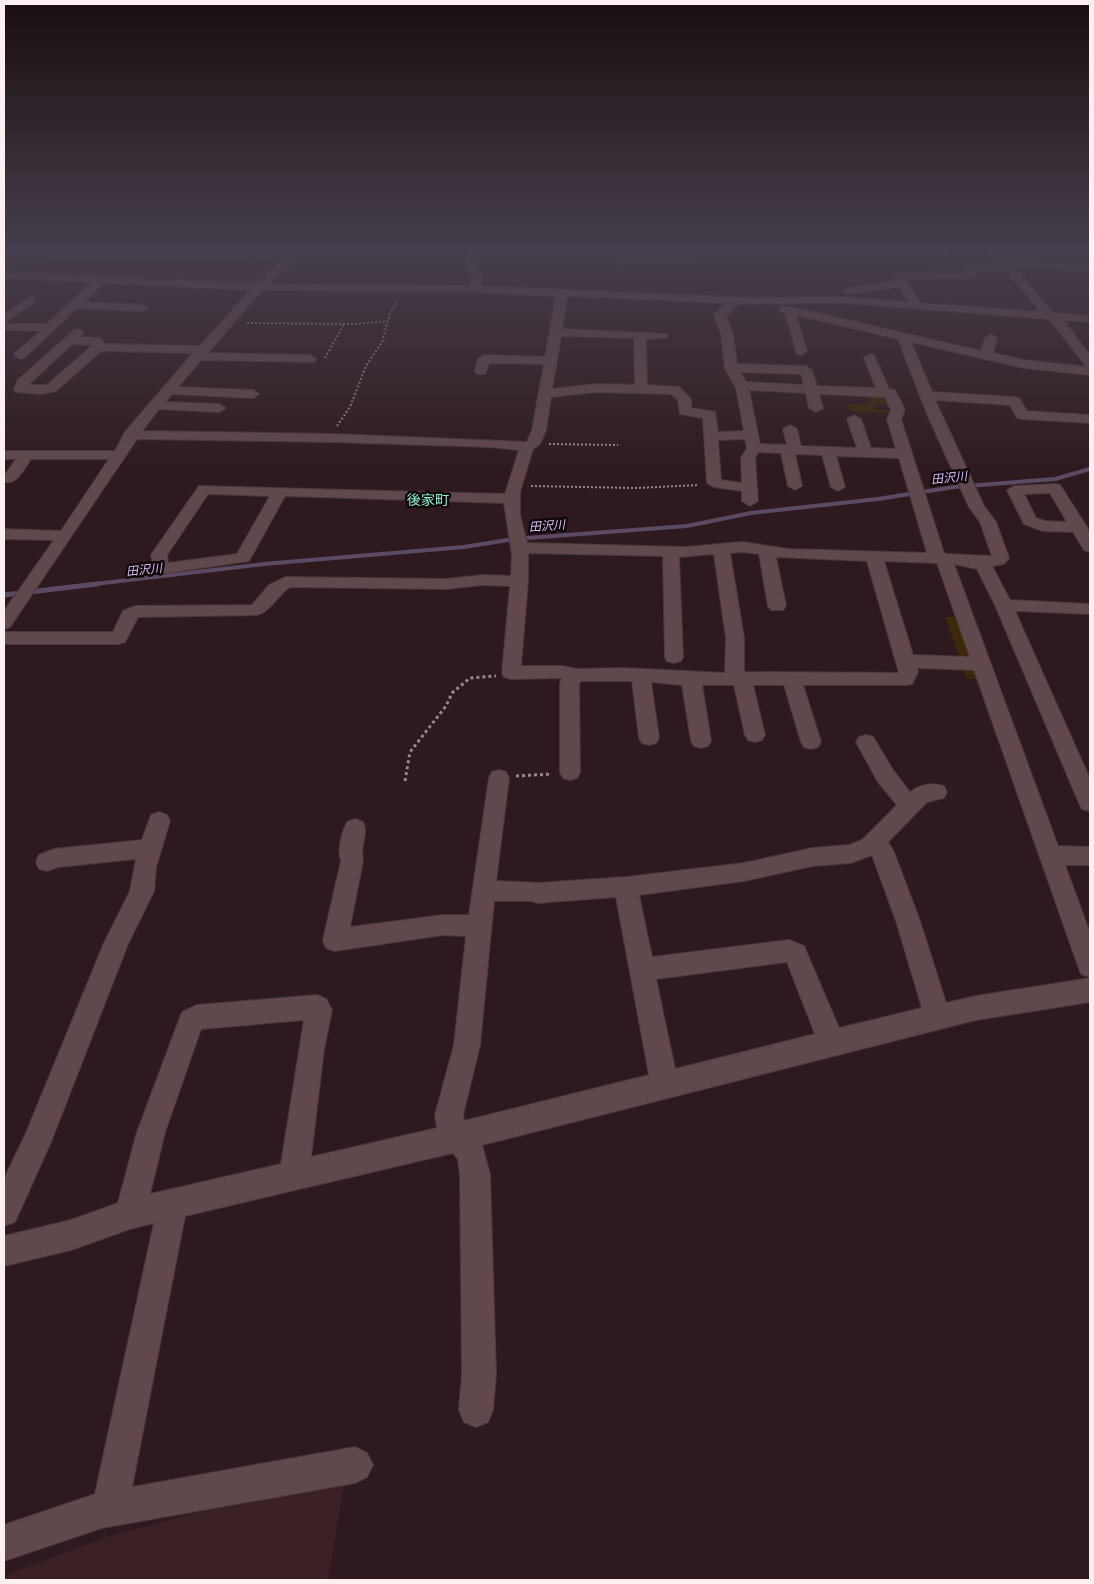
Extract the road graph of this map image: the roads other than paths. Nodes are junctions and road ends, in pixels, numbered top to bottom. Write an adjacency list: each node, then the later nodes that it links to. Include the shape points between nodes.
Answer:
1 (55, 323): 9 (street)
2 (226, 323): 17 (street)
3 (557, 323): 10 (street)
4 (723, 323): 25 (street)
5 (793, 323): 16 (street)
6 (847, 323): 13 (street)
7 (1058, 323): 23 (street)
8 (4, 327): 9 (street)
9 (48, 329): 18 (street)
10 (555, 332): 11 (street); 22 (street)
11 (640, 335): 12 (street); 30 (street)
12 (663, 336)
13 (903, 336): 19 (street); 36 (street)
14 (991, 338): 19 (street)
15 (98, 347): 15 (street, via 48,389 20,389 22,383 74,336 96,341 100,344); 17 (street)
16 (800, 351)
17 (199, 353): 20 (street); 32 (street)
18 (20, 355)
19 (986, 356): 26 (street, via 1035,366)
20 (253, 358): 27 (street); 28 (street, via 303,359)
21 (870, 358): 33 (street, via 883,387)
22 (550, 361): 24 (street); 35 (street)
23 (1090, 363)
24 (482, 365)
25 (731, 368): 29 (street); 31 (street, via 806,370)
26 (1090, 371)
27 (239, 373)
28 (289, 374)
29 (741, 386): 31 (street); 45 (street)
30 (641, 388): 35 (street); 44 (street, via 677,392 684,398 685,411 710,415)
31 (811, 389): 33 (street); 39 (street)
32 (167, 390): 34 (street); 37 (street)
33 (882, 392): 50 (street, via 892,395 898,410 894,419)
34 (253, 394)
35 (544, 394): 46 (street, via 539,430)
36 (927, 396): 41 (street, via 1014,401 1022,415); 69 (street, via 977,507 988,522 1001,558)
37 (154, 405): 38 (street); 43 (street)
38 (219, 408)
39 (816, 408)
40 (854, 419): 49 (street)
41 (1090, 419)
42 (790, 429): 47 (street)
43 (130, 435): 46 (street); 53 (street)
44 (711, 436): 45 (street); 45 (street, via 715,484 749,495 748,458)
45 (752, 442): 47 (street)
46 (530, 445): 58 (street)
47 (791, 450): 48 (street); 55 (street)
48 (828, 451): 49 (street); 56 (street)
49 (865, 452): 50 (street)
50 (903, 454): 68 (street)
51 (4, 455): 52 (street)
52 (27, 455): 53 (street); 54 (street)
53 (117, 455): 61 (street)
54 (9, 479)
55 (794, 486)
56 (838, 487)
57 (280, 492): 57 (street, via 204,489 160,555 161,569 243,558); 58 (street)
58 (514, 492): 62 (street, via 512,509)
59 (1078, 527): 63 (street)
60 (4, 534): 61 (street)
61 (64, 536): 74 (street)
62 (519, 542): 65 (street); 70 (street)
63 (1090, 547)
64 (721, 549): 65 (street); 66 (street, via 743,547); 82 (street)
65 (671, 552): 76 (street)
66 (767, 552): 67 (street); 72 (street)
67 (874, 556): 68 (street); 77 (street)
68 (940, 558): 69 (street); 78 (street)
69 (979, 562): 71 (street)
70 (520, 581): 75 (street, via 446,584 286,582 257,610 135,612 129,615 119,638); 79 (street, via 511,673 563,672)
71 (1004, 605): 73 (street); 92 (street)
72 (777, 606)
73 (1090, 609)
74 (4, 623)
75 (4, 638)
76 (674, 657)
77 (906, 661): 78 (street); 83 (street, via 908,676 900,681)
78 (980, 664): 98 (street)
79 (575, 676): 80 (street); 89 (street, via 570,683)
80 (642, 676): 81 (street); 85 (street)
81 (691, 678): 82 (street); 86 (street)
82 (738, 678): 83 (street); 84 (street)
83 (792, 679): 87 (street)
84 (755, 735)
85 (649, 738)
86 (702, 741)
87 (811, 742)
88 (866, 742): 93 (street, via 891,784)
89 (570, 772)
90 (499, 778): 102 (street)
91 (936, 792): 93 (street, via 926,792)
92 (1090, 803)
93 (910, 804): 96 (street)
94 (159, 820): 97 (street)
95 (355, 828): 103 (street, via 350,854 352,861 335,940 443,925)
96 (874, 842): 101 (street, via 851,854 813,857 744,872); 107 (street, via 886,860)
97 (150, 848): 100 (street, via 54,858); 113 (street, via 142,890 116,943 37,1142)
98 (1051, 855): 99 (street); 104 (street)
99 (1090, 856)
100 (47, 862)
101 (626, 887): 102 (street, via 537,893); 105 (street)
102 (484, 891): 103 (street)
103 (480, 926): 110 (street, via 467,1045 449,1115 450,1130)
104 (1090, 966)
105 (642, 970): 108 (street, via 789,952 795,954); 109 (street)
106 (1090, 990): 107 (street)
107 (938, 1016): 108 (street)
108 (832, 1042): 109 (street)
109 (664, 1084): 110 (street)
110 (456, 1136): 111 (street); 116 (street, via 472,1155 475,1174 479,1374)
111 (294, 1176): 112 (street); 114 (street, via 318,1007 197,1018 189,1025 153,1124)
112 (171, 1206): 114 (street); 118 (street)
113 (4, 1211)
114 (130, 1214): 115 (street, via 71,1235)
115 (4, 1251)
116 (476, 1410)
117 (355, 1465): 118 (street)
118 (110, 1508): 119 (street)
119 (4, 1544)

